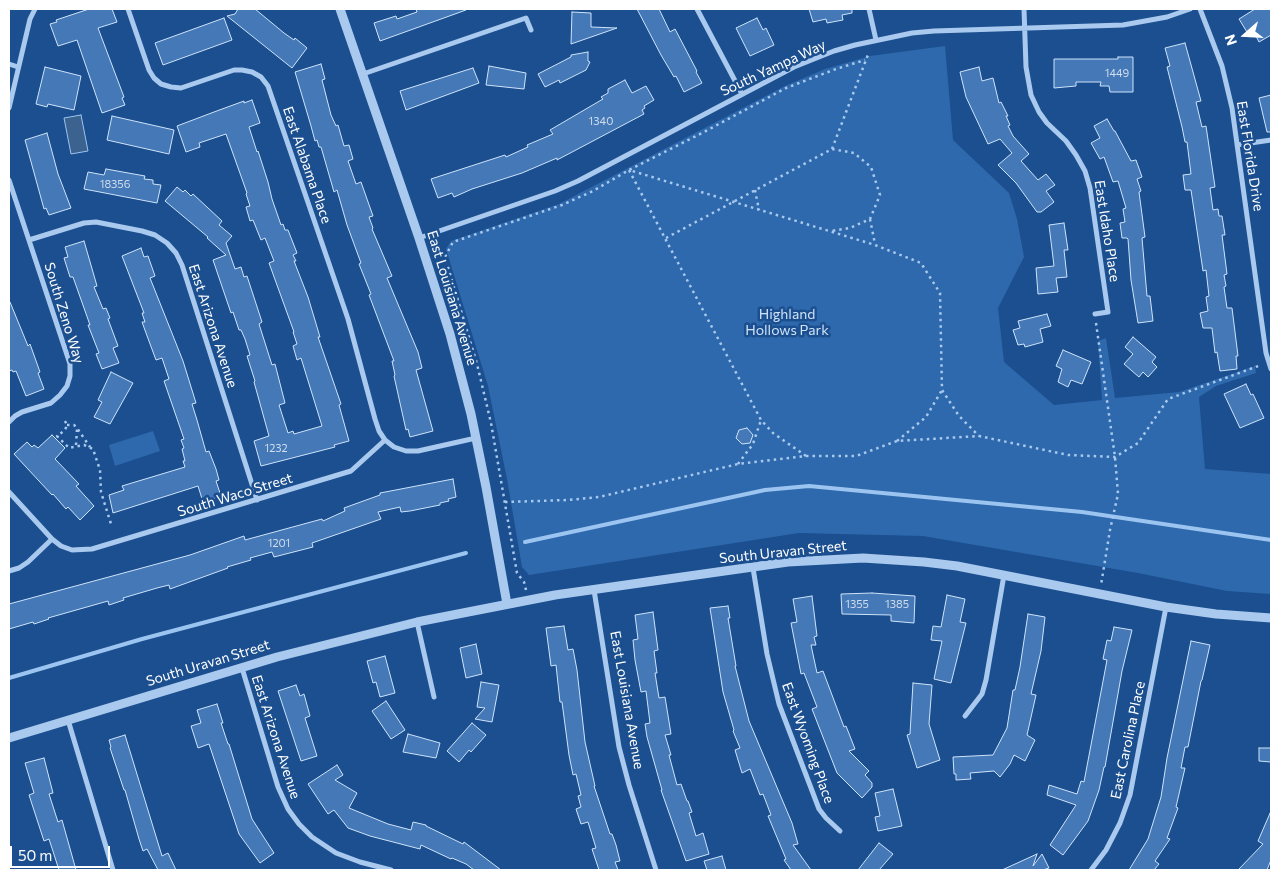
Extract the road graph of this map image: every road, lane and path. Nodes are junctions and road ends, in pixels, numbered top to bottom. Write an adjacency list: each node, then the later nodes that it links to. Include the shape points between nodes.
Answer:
1 (35, 9): 14 (street)
2 (128, 9): 43 (street, East Alabama Place, via 149,70 161,84 181,88 242,70 252,72 268,86 348,319 375,419)
3 (340, 9): 15 (street, East Louisiana Avenue)
4 (697, 9): 16 (street)
5 (869, 9): 11 (street)
6 (1024, 9): 9 (street, East Idaho Place)
7 (1190, 9): 9 (street, South Yampa Way, via 1123,25)
8 (1200, 9): 19 (street, East Florida Drive, via 1222,66)
9 (1025, 28): 11 (street, South Yampa Way, via 934,31); 32 (street, East Idaho Place, via 1026,67 1031,94 1039,112 1076,156 1090,188 1108,312)
10 (530, 30): 15 (street, via 526,18)
11 (876, 40): 12 (path); 16 (street, South Yampa Way, via 814,59)
12 (865, 60): 20 (path); 21 (path, via 786,88)
13 (9, 64): 14 (street)
14 (18, 67): 17 (street)
15 (363, 74): 28 (street, East Louisiana Avenue)
16 (742, 94): 28 (street, South Yampa Way, via 578,181)
17 (9, 108)
18 (1271, 140): 19 (street)
19 (1237, 145): 33 (street, East Florida Drive)
20 (832, 148): 23 (path); 26 (path, via 854,154 871,167 880,195)
21 (629, 170): 24 (path); 29 (path); 52 (path, via 562,205 453,242 446,257 477,364)
22 (9, 180): 30 (street, South Zeno Way)
23 (755, 190): 24 (path); 25 (path)
24 (733, 202): 25 (path); 29 (path)
25 (759, 210): 27 (path)
26 (870, 218): 27 (path, via 850,228); 31 (path)
27 (829, 232): 31 (path)
28 (419, 238): 42 (street, East Louisiana Avenue, via 450,334)
29 (666, 238): 36 (path)
30 (29, 240): 38 (street, South Zeno Way, via 70,364 70,376 67,386 51,403 22,412); 51 (street, East Arizona Avenue, via 96,222 154,235 176,253)
31 (875, 245): 35 (path, via 921,263 940,293)
32 (1095, 314): 48 (path)
33 (1268, 362): 34 (street, East Florida Drive); 48 (path, via 1168,399 1138,443)
34 (1271, 369)
35 (942, 390): 41 (path, via 959,416); 44 (path, via 926,417)
36 (761, 420): 47 (path, via 773,433); 49 (path, via 753,444)
37 (65, 421): 39 (path)
38 (9, 422)
39 (67, 425): 40 (path); 45 (path, via 57,436 69,448)
40 (77, 428): 45 (path); 46 (path)
41 (979, 436): 44 (path); 48 (path, via 1068,456)
42 (476, 438): 43 (street, via 418,451 394,447); 61 (street, East Louisiana Avenue)
43 (385, 440): 51 (street, South Waco Street, via 351,471)
44 (897, 441): 47 (path, via 856,456)
45 (76, 445): 46 (path)
46 (90, 447): 53 (path, via 100,470 101,492)
47 (806, 456): 49 (path)
48 (1115, 457): 59 (path, via 1118,494)
49 (738, 464): 52 (path, via 599,497)
50 (9, 492): 54 (street, South Waco Street)
51 (257, 500): 54 (street, South Waco Street, via 92,549 72,550)
52 (505, 502): 60 (path, via 517,573 524,582)
53 (111, 524)
54 (52, 539): 56 (street, via 28,562)
55 (753, 568): 57 (street, South Uravan Street, via 788,562 864,558 932,563); 58 (street, South Uravan Street); 70 (street, East Wyoming Place, via 779,704 819,809)
56 (9, 571)
57 (1004, 575): 59 (street, South Uravan Street); 67 (street, via 986,680 982,694)
58 (594, 590): 60 (street, South Uravan Street); 75 (street, East Louisiana Avenue, via 619,747)
59 (1099, 594): 62 (street, South Uravan Street)
60 (528, 600): 61 (street, South Uravan Street)
61 (507, 604): 64 (street, South Uravan Street)
62 (1166, 607): 63 (street, South Uravan Street); 76 (street, East Carolina Place, via 1130,795 1106,850)
63 (1271, 618)
64 (417, 622): 65 (street, South Uravan Street); 66 (street)
65 (242, 668): 68 (street, South Uravan Street); 71 (street, East Arizona Avenue, via 278,787 288,809 319,842)
66 (434, 697)
67 (965, 716)
68 (68, 719): 69 (street, South Uravan Street); 72 (street)
69 (9, 738)
70 (840, 831)
71 (360, 862): 73 (street); 74 (street, East Arizona Avenue)
72 (113, 870)
73 (358, 870)
74 (391, 870)
75 (656, 870)
76 (1091, 870)

